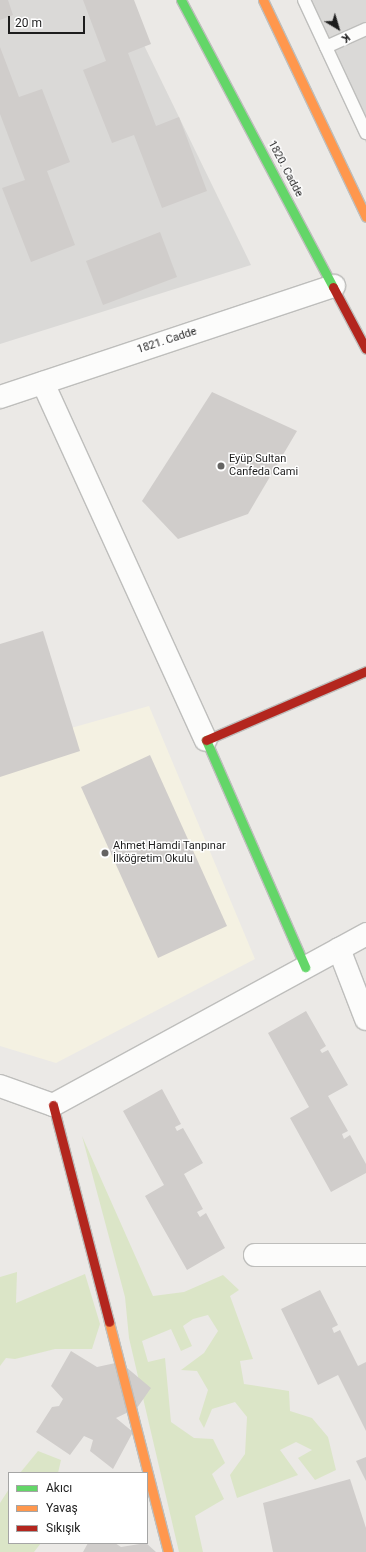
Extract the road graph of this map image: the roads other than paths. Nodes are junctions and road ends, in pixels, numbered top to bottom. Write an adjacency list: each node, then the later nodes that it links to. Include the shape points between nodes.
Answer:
1 (181, 0): 8 (street, 1820. Cadde)
2 (264, 0): 7 (street)
3 (304, 0): 5 (lane)
4 (366, 29): 5 (lane)
5 (326, 47): 6 (lane)
6 (366, 133)
7 (365, 211)
8 (334, 286): 9 (street, 1820. Cadde); 10 (street, 1821. Cadde)
9 (366, 350)
10 (43, 383): 11 (street, 1821. Cadde); 13 (street)
11 (0, 397)
12 (366, 671): 13 (street)
13 (206, 740): 16 (street)
14 (366, 934): 15 (street)
15 (339, 949): 16 (street); 17 (street)
16 (305, 967): 19 (street)
17 (366, 1018)
18 (0, 1086): 19 (street)
19 (53, 1105): 22 (street)
20 (255, 1255): 21 (street)
21 (366, 1255)
22 (147, 1472)
23 (148, 1474): 24 (street)
24 (168, 1552)

